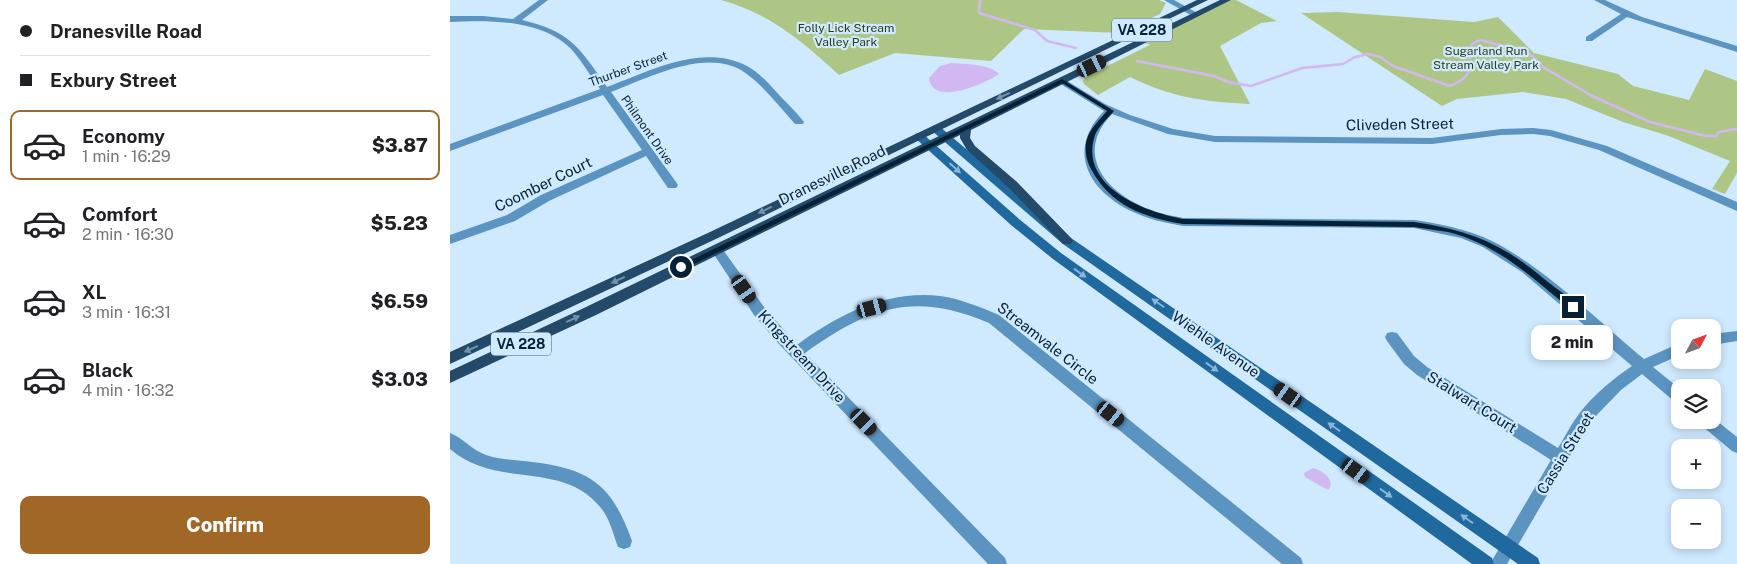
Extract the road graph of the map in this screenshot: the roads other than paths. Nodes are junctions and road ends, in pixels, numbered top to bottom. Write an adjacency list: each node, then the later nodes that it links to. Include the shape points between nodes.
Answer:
1 (544, 0): 10 (street)
2 (1168, 0): 6 (street)
3 (1204, 0): 6 (main road, Dranesville Road / VA 228)
4 (1227, 0): 8 (main road, Dranesville Road / VA 228)
5 (1598, 0): 7 (street)
6 (1186, 9): 8 (street); 18 (main road, Dranesville Road / VA 228, one-way to 18)
7 (1626, 14): 11 (street); 12 (street)
8 (1196, 15): 13 (main road, Dranesville Road / VA 228)
9 (450, 18): 10 (street, Philmont Drive)
10 (514, 22): 14 (street, Philmont Drive, via 546,30 569,43)
11 (1588, 39)
12 (1737, 49)
13 (1062, 81): 15 (street, Cliveden Street); 17 (main road, Dranesville Road / VA 228)
14 (605, 91): 16 (street, Thurber Street, via 684,63 728,61 750,70); 21 (street, Thurber Street); 22 (street, Philmont Drive)
15 (1110, 111): 24 (street, Cliveden Street, via 1172,132 1223,139 1432,141 1533,131 1603,148); 34 (street, via 1092,133 1090,162 1102,183 1136,208 1183,222 1414,224 1466,235 1518,262)
16 (799, 122)
17 (966, 127): 19 (main road, Dranesville Road / VA 228); 26 (main road, via 965,138 971,148 1013,185)
18 (935, 128): 19 (main road, Wiehle Avenue); 20 (main road, Dranesville Road / VA 228)
19 (945, 137): 20 (main road, Dranesville Road / VA 228); 26 (main road, Wiehle Avenue)
20 (924, 140): 27 (main road, Dranesville Road / VA 228); 33 (main road, Dranesville Road / VA 228, one-way to 33); 45 (main road, Wiehle Avenue, one-way to 45, via 1057,256)
21 (450, 148)
22 (648, 152): 23 (street, Philmont Drive); 25 (street, Coomber Court, via 545,198 511,218)
23 (672, 186)
24 (1737, 207)
25 (450, 240)
26 (1067, 241): 42 (main road, Wiehle Avenue, one-way to 26)
27 (717, 250): 31 (street, Kingstream Drive, via 759,311); 35 (main road, Dranesville Road / VA 228, one-way to 27)
28 (1737, 336): 30 (street)
29 (1392, 337): 40 (street, Stalwart Court, via 1422,371)
30 (1721, 339)
31 (797, 352): 43 (street, Kingstream Drive); 44 (street, Streamvale Circle, via 830,327 894,302 930,300 977,310 1008,329)
32 (1671, 353): 34 (street, Cassia Street)
33 (450, 358)
34 (1642, 366): 36 (street); 40 (street, Cassia Street, via 1601,398 1584,418)
35 (450, 377)
36 (1671, 390)
37 (1717, 429): 39 (street)
38 (450, 440): 41 (street, via 474,459 495,465 560,471 576,478 605,501)
39 (1737, 446)
40 (1561, 458): 42 (street, Cassia Street)
41 (624, 541)
42 (1508, 547): 46 (street, Cassia Street); 47 (main road, Wiehle Avenue)
43 (999, 564)
44 (1295, 564)
45 (1486, 564)
46 (1498, 564)
47 (1532, 564)

